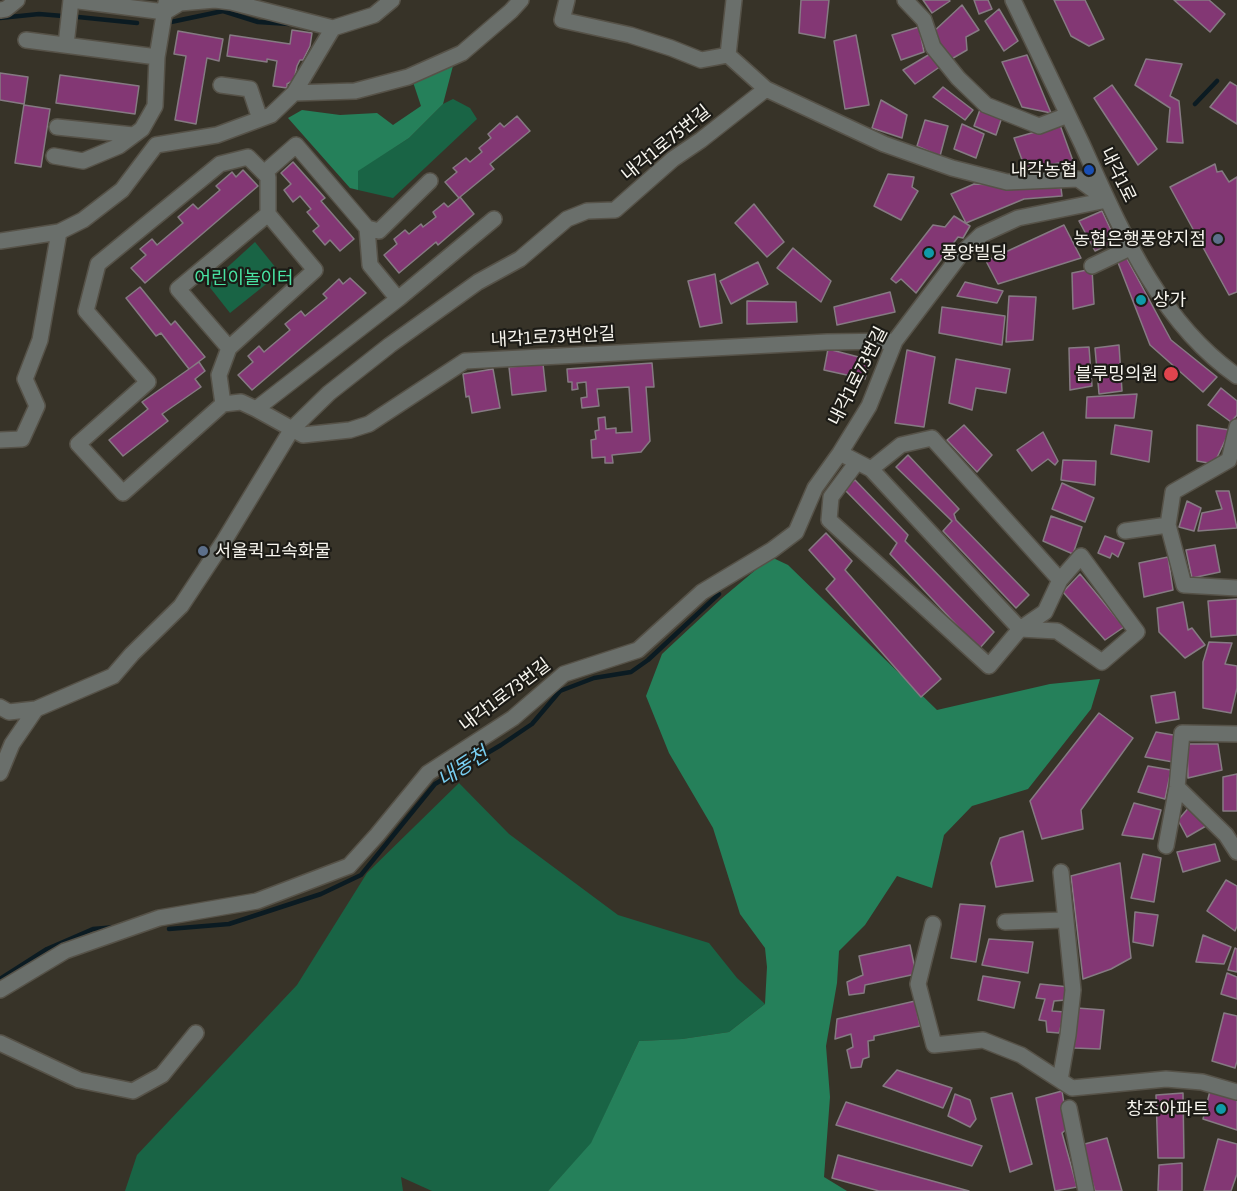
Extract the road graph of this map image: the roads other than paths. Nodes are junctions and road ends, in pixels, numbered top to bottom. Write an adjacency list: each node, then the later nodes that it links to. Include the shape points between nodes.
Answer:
1 (17, 0): 10 (street)
2 (392, 0): 11 (street, via 374,15)
3 (521, 0): 18 (street, via 462,52 408,77 356,90)
4 (567, 0): 14 (street, via 562,20 630,35 701,60)
5 (734, 0): 14 (street)
6 (905, 0): 19 (street, via 924,20 933,47 986,105 1039,126)
7 (1013, 0): 19 (street, 내각1로)
8 (231, 1): 9 (street); 11 (street)
9 (166, 6): 13 (street, via 71,0); 15 (street)
10 (0, 10)
11 (333, 28): 18 (street)
12 (26, 40): 13 (street)
13 (66, 45): 15 (street)
14 (728, 55): 17 (street)
15 (157, 57): 22 (street, via 155,106 142,129)
16 (221, 85): 20 (street, via 250,89)
17 (766, 89): 26 (street, via 884,144 952,168 1007,182 1078,179); 41 (street, 내각1로75번길, via 673,159 615,210 587,211 567,219 520,259 478,282 390,345 329,393)
18 (294, 93): 20 (street, via 271,116)
19 (1068, 115): 26 (street, 내각1로)
20 (260, 120): 30 (street, via 217,135 156,145 122,190 83,220)
21 (57, 127): 22 (street)
22 (133, 135): 23 (street, via 119,146 84,161)
23 (54, 156)
24 (264, 174): 27 (street); 29 (street, via 296,145); 38 (street, via 248,157 220,164 98,264 86,311 148,382 78,444 123,493)
25 (430, 181): 29 (street, via 379,231)
26 (1107, 200): 32 (street, 내각1로); 35 (street, 내각1로73번길, via 1018,218 981,235 961,254)
27 (268, 214): 36 (street, via 315,270); 36 (street, via 178,289)
28 (494, 219): 34 (street)
29 (367, 228): 34 (street, via 370,265)
30 (59, 232): 31 (street); 42 (street, via 40,340 25,379 36,406 21,439)
31 (0, 241)
32 (1132, 247): 33 (street); 37 (street, 내각1로, via 1175,317 1205,350)
33 (1092, 266)
34 (398, 299): 39 (street)
35 (895, 341): 41 (street, 내각1로73번안길, via 465,361 369,424 303,435); 43 (street, 내각1로73번길, via 869,406)
36 (229, 348): 38 (street, via 219,375)
37 (1237, 376)
38 (223, 404): 39 (street, 내각1로73번안길, via 241,402)
39 (256, 409): 41 (street, 내각1로73번안길)
40 (1237, 427): 45 (street, via 1229,460 1173,492)
41 (292, 429): 51 (street, 내각1로75번길, via 181,606 113,676)
42 (0, 440)
43 (840, 453): 44 (street); 61 (street, 내각1로73번길, via 815,488 796,532 702,592 638,650 564,674 513,718 428,773 349,866 258,901 159,918 65,951)
44 (864, 466): 47 (street, via 902,445 932,438); 49 (street); 49 (street, via 831,497 829,520 989,666)
45 (1168, 525): 46 (street); 48 (street, via 1184,585)
46 (1125, 531)
47 (1060, 580): 49 (street, via 1045,612); 49 (street, via 1081,556 1137,632 1102,662 1057,631)
48 (1237, 588)
49 (1020, 629)
50 (0, 707): 51 (street, via 9,712)
51 (36, 709): 53 (street, via 12,744)
52 (1237, 734): 54 (street, via 1182,733)
53 (0, 773)
54 (1177, 787): 55 (street); 56 (street, via 1226,835)
55 (1166, 846)
56 (1237, 852)
57 (1061, 872): 58 (street)
58 (1064, 920): 59 (street); 64 (street, via 1073,990)
59 (1005, 922)
60 (933, 924): 64 (street, via 918,984 934,1046 983,1040 1021,1054)
61 (0, 990)
62 (196, 1033): 63 (street, via 162,1075 133,1091 79,1080)
63 (0, 1043)
64 (1060, 1080): 65 (street, via 1072,1088 1175,1080 1202,1082)
65 (1237, 1092)
66 (1069, 1108): 67 (street)
67 (1086, 1191)

